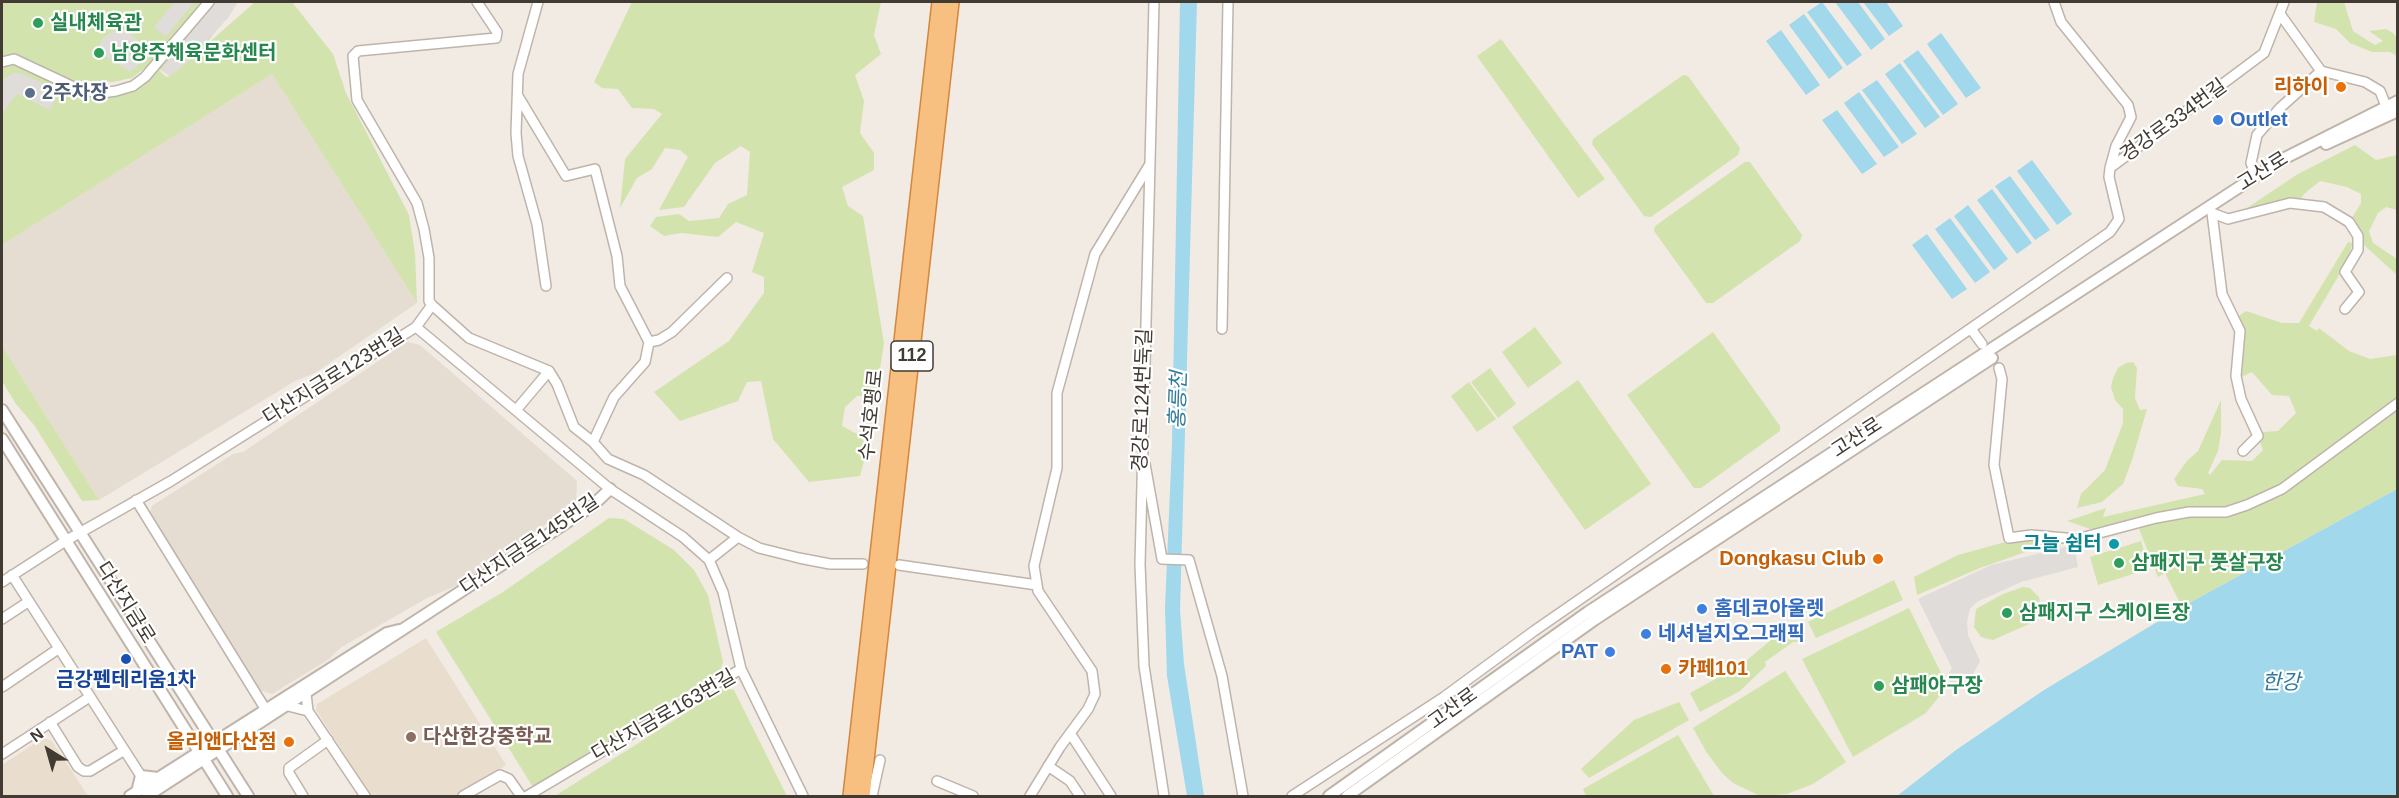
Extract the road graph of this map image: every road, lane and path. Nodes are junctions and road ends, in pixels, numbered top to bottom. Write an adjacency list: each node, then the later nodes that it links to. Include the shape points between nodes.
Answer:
1 (208, 2): 11 (street, via 146,77 116,91 78,89 14,59)
2 (477, 2): 23 (street, via 497,32 496,39 358,51 353,56 357,100 417,203 429,258)
3 (538, 2): 13 (street, via 518,74)
4 (940, 2): 82 (highway, 수석호평로 / 112)
5 (951, 2): 83 (highway, 수석호평로 / 112)
6 (1154, 2): 17 (street, 경강로124번둑길)
7 (1228, 2): 26 (street)
8 (2054, 2): 18 (street, 경강로334번길, via 2061,22 2128,105 2131,117)
9 (2284, 2): 10 (street, 경강로334번길)
10 (2280, 14): 12 (street); 18 (street, 경강로334번길, via 2264,53)
11 (2, 62)
12 (2321, 71): 15 (street, via 2365,82 2380,91); 19 (street, via 2257,135 2251,163)
13 (518, 96): 22 (street, via 518,156 537,224); 28 (street, via 566,176 594,169 615,246 620,286)
14 (2397, 101): 15 (street, 고산로)
15 (2386, 106): 19 (street, 고산로)
16 (2397, 111): 20 (street, 고산로, via 2288,164)
17 (1150, 164): 38 (street, 경강로124번둑길); 49 (street, via 1095,254 1068,342 1057,393 1057,468 1034,566)
18 (2110, 168): 27 (street, via 2119,219 2110,232)
19 (2256, 176): 92 (street, 고산로, via 1588,612)
20 (2212, 213): 24 (street, via 2237,218 2290,203 2324,207 2349,222 2358,236 2358,250 2345,272 2359,292); 37 (street, via 2222,294 2240,331 2236,376 2241,399 2258,436); 93 (street, 고산로, via 1594,620)
21 (727, 278): 28 (street, via 672,332)
22 (546, 286)
23 (432, 305): 25 (street); 31 (street, via 469,338)
24 (2345, 309)
25 (416, 327): 34 (street, 다산지금로123번길); 40 (street, 다산지금로123번길)
26 (1222, 329)
27 (1971, 329): 29 (street); 91 (street, via 1444,697)
28 (649, 342): 36 (street, via 645,362 614,397)
29 (1982, 344)
30 (1999, 368): 32 (street, via 2002,379 1994,465 2009,538 2077,540 2156,518 2188,512 2226,512 2247,505 2282,489)
31 (549, 371): 34 (street); 36 (street, via 574,427)
32 (2397, 403)
33 (2, 410): 41 (street, 다산지금로)
34 (517, 410): 39 (street, 다산지금로123번길)
35 (2, 439): 43 (street, 다산지금로)
36 (593, 442): 42 (street, via 608,459 644,475)
37 (2243, 451)
38 (1141, 455): 89 (street, 경강로124번둑길, via 1144,666); 90 (street, via 1162,560 1189,560 1222,676)
39 (610, 489): 44 (street, 다산지금로145번길, via 683,537); 52 (street, 다산지금로145번길, via 592,506)
40 (136, 500): 41 (street, 다산지금로123번길); 59 (street)
41 (80, 532): 43 (street, 다산지금로123번길); 64 (street, 다산지금로)
42 (738, 537): 44 (street); 45 (street, via 759,548 799,558 830,564)
43 (67, 540): 47 (street, 다산지금로123번길); 67 (street, 다산지금로)
44 (708, 560): 54 (street, 다산지금로145번길, via 723,592)
45 (863, 564)
46 (899, 565): 49 (street)
47 (12, 575): 48 (street, 다산지금로123번길); 50 (street)
48 (2, 582)
49 (1037, 585): 62 (street, via 1092,671 1095,694)
50 (28, 602): 51 (street); 53 (street)
51 (2, 619)
52 (402, 629): 56 (street, 다산지금로145번길); 59 (street, 다산지금로145번길, via 387,633)
53 (58, 650): 55 (street); 57 (street)
54 (741, 669): 80 (street, 다산지금로163번길); 81 (street, 다산지금로163번길)
55 (2, 687)
56 (306, 694): 58 (street, 다산지금로145번길); 60 (street)
57 (88, 698): 61 (street); 65 (street)
58 (288, 706): 60 (street); 64 (street, 다산지금로145번길)
59 (266, 710): 64 (street, 다산지금로145번길)
60 (308, 711): 63 (street)
61 (50, 722): 65 (street, via 84,771); 66 (street)
62 (1070, 733): 69 (street); 88 (street)
63 (328, 740): 76 (street, via 289,768); 77 (street)
64 (216, 746): 67 (street, 다산지금로145번길); 75 (street, 다산지금로)
65 (123, 751): 70 (street)
66 (2, 754)
67 (201, 756): 71 (street); 73 (street); 74 (street, 다산지금로)
68 (880, 760): 84 (street)
69 (1048, 766): 86 (street); 87 (street, via 1070,782)
70 (141, 776): 71 (street); 73 (street)
71 (158, 778): 73 (street)
72 (937, 781): 85 (street)
73 (138, 795)
74 (227, 796)
75 (248, 796)
76 (303, 796)
77 (365, 796)
78 (463, 796): 79 (street, via 500,775 509,779)
79 (521, 796)
80 (527, 796)
81 (803, 796)
82 (851, 796)
83 (862, 796)
84 (872, 796)
85 (973, 796)
86 (1030, 796)
87 (1080, 796)
88 (1111, 796)
89 (1164, 796)
90 (1243, 796)
91 (1292, 796)
92 (1329, 796)
93 (1347, 796)

